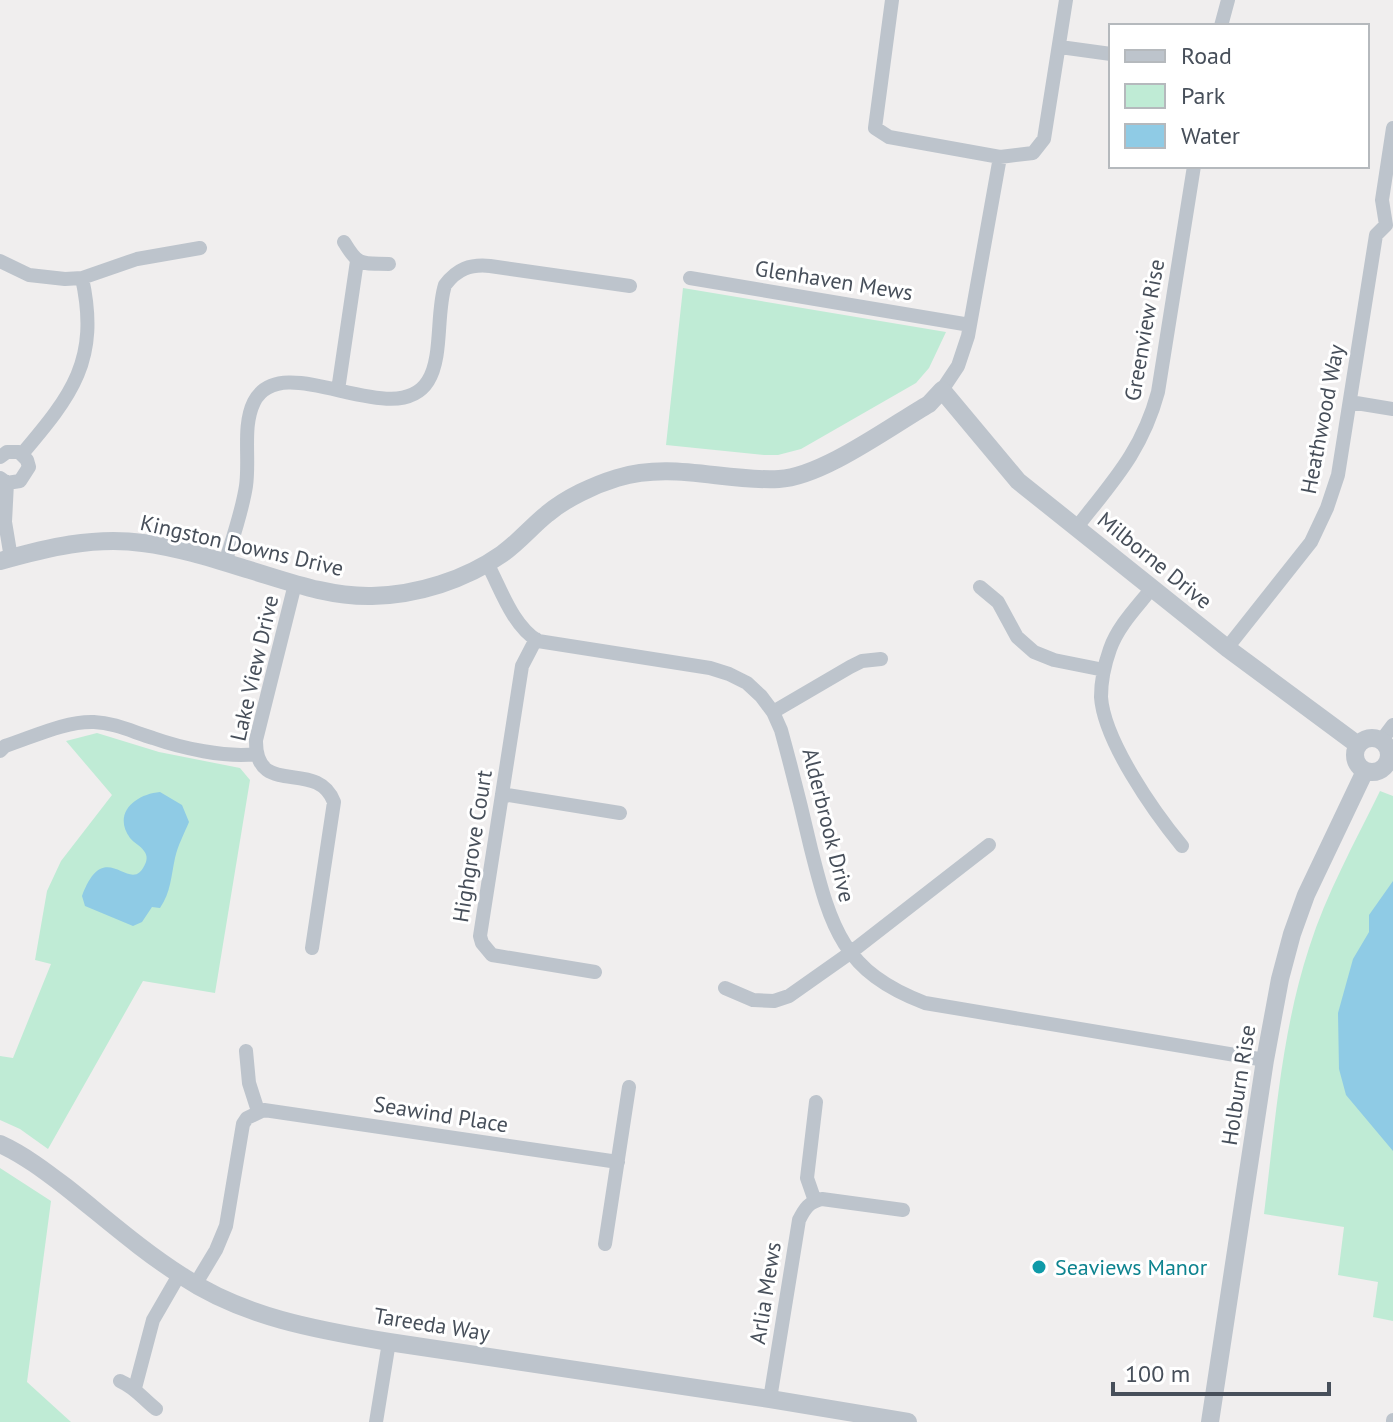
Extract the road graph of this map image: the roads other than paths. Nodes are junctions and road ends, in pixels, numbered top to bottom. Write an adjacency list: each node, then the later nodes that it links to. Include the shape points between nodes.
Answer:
1 (892, 0): 8 (street, via 875,128 889,137)
2 (1066, 0): 5 (street)
3 (1228, 0): 4 (street)
4 (1222, 24)
5 (1060, 47): 6 (street); 8 (street, via 1044,139 1033,153)
6 (1109, 54)
7 (1393, 128): 10 (street, via 1382,200)
8 (1000, 157): 19 (street, Kingston Downs Drive)
9 (1194, 168): 27 (street, Greenview Rise, via 1152,416 1129,461)
10 (1389, 225): 22 (street, Heathwood Way, via 1376,235)
11 (344, 242): 14 (street)
12 (200, 248): 16 (street, via 137,259)
13 (0, 261): 16 (street, via 29,275)
14 (357, 261): 15 (street); 20 (street)
15 (389, 264)
16 (82, 278): 24 (street, via 85,357 58,412)
17 (690, 278): 19 (street, Glenhaven Mews)
18 (630, 286): 20 (street, via 468,266 445,285 434,363 424,387 396,399)
19 (970, 325): 21 (street, Kingston Downs Drive, via 958,366)
20 (338, 390): 29 (street, via 282,383 255,400 248,425 246,488)
21 (942, 390): 27 (street, Milborne Drive, via 1018,481); 30 (street, Kingston Downs Drive, via 929,404 803,474 781,479 662,471 617,478 549,512)
22 (1350, 402): 23 (street); 35 (street, Heathwood Way, via 1338,475 1311,542)
23 (1393, 409)
24 (22, 454): 25 (street, via 7,452); 26 (street, via 28,472 20,481)
25 (0, 457)
26 (4, 480): 28 (street)
27 (1077, 527): 33 (street, Milborne Drive)
28 (5, 559): 29 (street, Kingston Downs Drive, via 100,541 142,543)
29 (225, 563): 31 (street, Kingston Downs Drive)
30 (487, 563): 31 (street, Kingston Downs Drive, via 423,590 375,596); 34 (street, via 518,623)
31 (295, 584): 43 (street, Lake View Drive)
32 (980, 587): 37 (street, via 998,602 1017,637 1034,652)
33 (1152, 588): 35 (street, Milborne Drive); 37 (street, via 1122,627)
34 (536, 639): 38 (street, Alderbrook Drive, via 710,668 747,683); 46 (street, Highgrove Court, via 522,666)
35 (1227, 648): 42 (street, Milborne Drive)
36 (881, 659): 38 (street, via 862,661)
37 (1104, 670): 49 (street, via 1101,697 1107,725 1161,821)
38 (773, 712): 51 (street, Alderbrook Drive, via 829,917)
39 (1393, 725): 40 (street)
40 (1381, 741): 42 (street, via 1366,739); 44 (street)
41 (2, 745): 43 (street, via 95,722 177,745)
42 (1358, 745): 45 (street, via 1355,760)
43 (256, 754): 50 (street, Lake View Drive, via 272,774 318,782 329,789 334,802)
44 (1390, 762): 45 (street, via 1376,772)
45 (1365, 771): 55 (street, Holburn Rise, via 1292,934)
46 (502, 794): 47 (street); 52 (street, Highgrove Court, via 482,943 503,958)
47 (620, 813)
48 (989, 845): 51 (street)
49 (1182, 846)
50 (312, 948)
51 (850, 953): 53 (street, via 781,999 753,1000); 55 (street, Alderbrook Drive, via 882,983 925,1003)
52 (595, 972)
53 (725, 988)
54 (246, 1051): 58 (street)
55 (1265, 1060): 72 (street, Holburn Rise)
56 (629, 1087): 60 (street)
57 (816, 1102): 61 (street, via 807,1178)
58 (258, 1111): 60 (street, Seawind Place); 64 (street, via 243,1124 226,1226 216,1250)
59 (0, 1144): 64 (street, Tareeda Way, via 30,1160)
60 (618, 1162): 63 (street)
61 (815, 1201): 62 (street); 68 (street, Arlia Mews, via 799,1220)
62 (903, 1210)
63 (605, 1244)
64 (187, 1280): 65 (street, Tareeda Way, via 260,1313); 67 (street, via 153,1320)
65 (389, 1342): 68 (street, Tareeda Way); 70 (street)
66 (120, 1381): 67 (street)
67 (135, 1388): 69 (street)
68 (770, 1399): 71 (street, Tareeda Way)
69 (156, 1409)
70 (376, 1422)
71 (908, 1422)
72 (1210, 1422)

